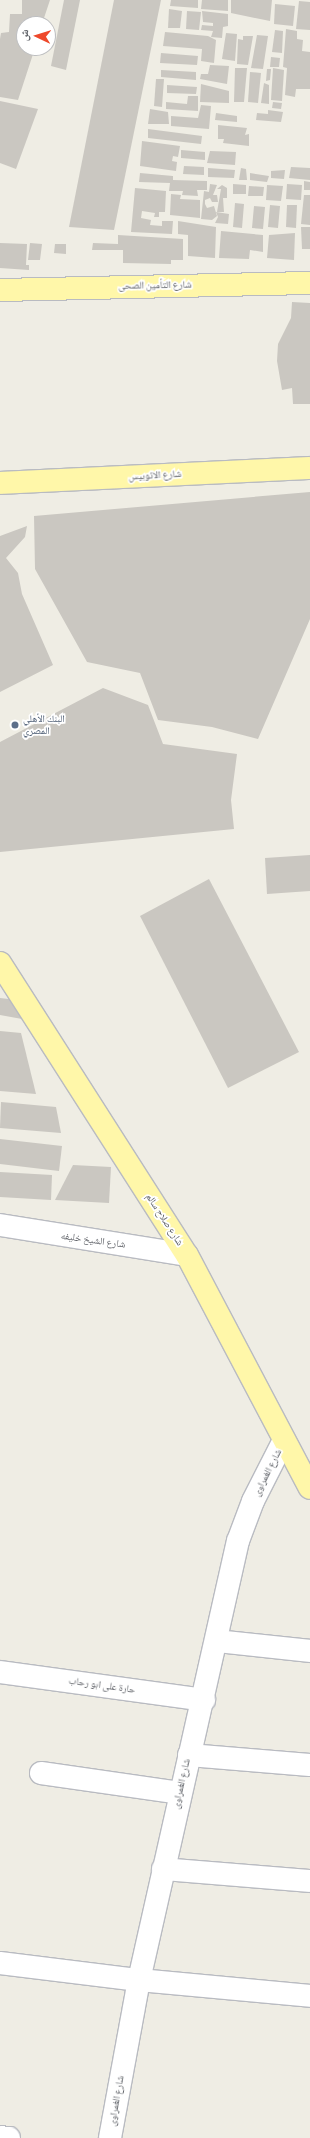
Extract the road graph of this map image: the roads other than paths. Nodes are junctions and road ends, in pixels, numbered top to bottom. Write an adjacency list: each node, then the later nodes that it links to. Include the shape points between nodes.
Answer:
1 (310, 283): 2 (main road, شارع التأمين الصحى)
2 (0, 290)
3 (310, 468): 4 (main road, شارع الاتوبيس)
4 (0, 483)
5 (0, 963): 7 (main road, شارع صلاح سالم)
6 (0, 1225): 7 (street, شارع الشيخ خليفه)
7 (186, 1255): 8 (main road, شارع صلاح سالم)
8 (284, 1440): 9 (main road, شارع صلاح سالم); 10 (street, شارع الغمراوى, via 253,1501 238,1541)
9 (310, 1488)
10 (217, 1641): 11 (street); 13 (street, شارع الغمراوى)
11 (310, 1651)
12 (0, 1672): 13 (street, حارة على ابو رحاب)
13 (204, 1700): 14 (street, شارع الغمراوى)
14 (189, 1755): 15 (street); 17 (street, شارع الغمراوى)
15 (310, 1765)
16 (41, 1772): 17 (street)
17 (180, 1793): 18 (street, شارع الغمراوى)
18 (163, 1869): 19 (street); 21 (street, شارع الغمراوى)
19 (310, 1881)
20 (0, 1962): 21 (street)
21 (139, 1980): 22 (street); 25 (street, شارع الغمراوى)
22 (310, 1996)
23 (0, 2137): 24 (street)
24 (9, 2138)
25 (110, 2138)

